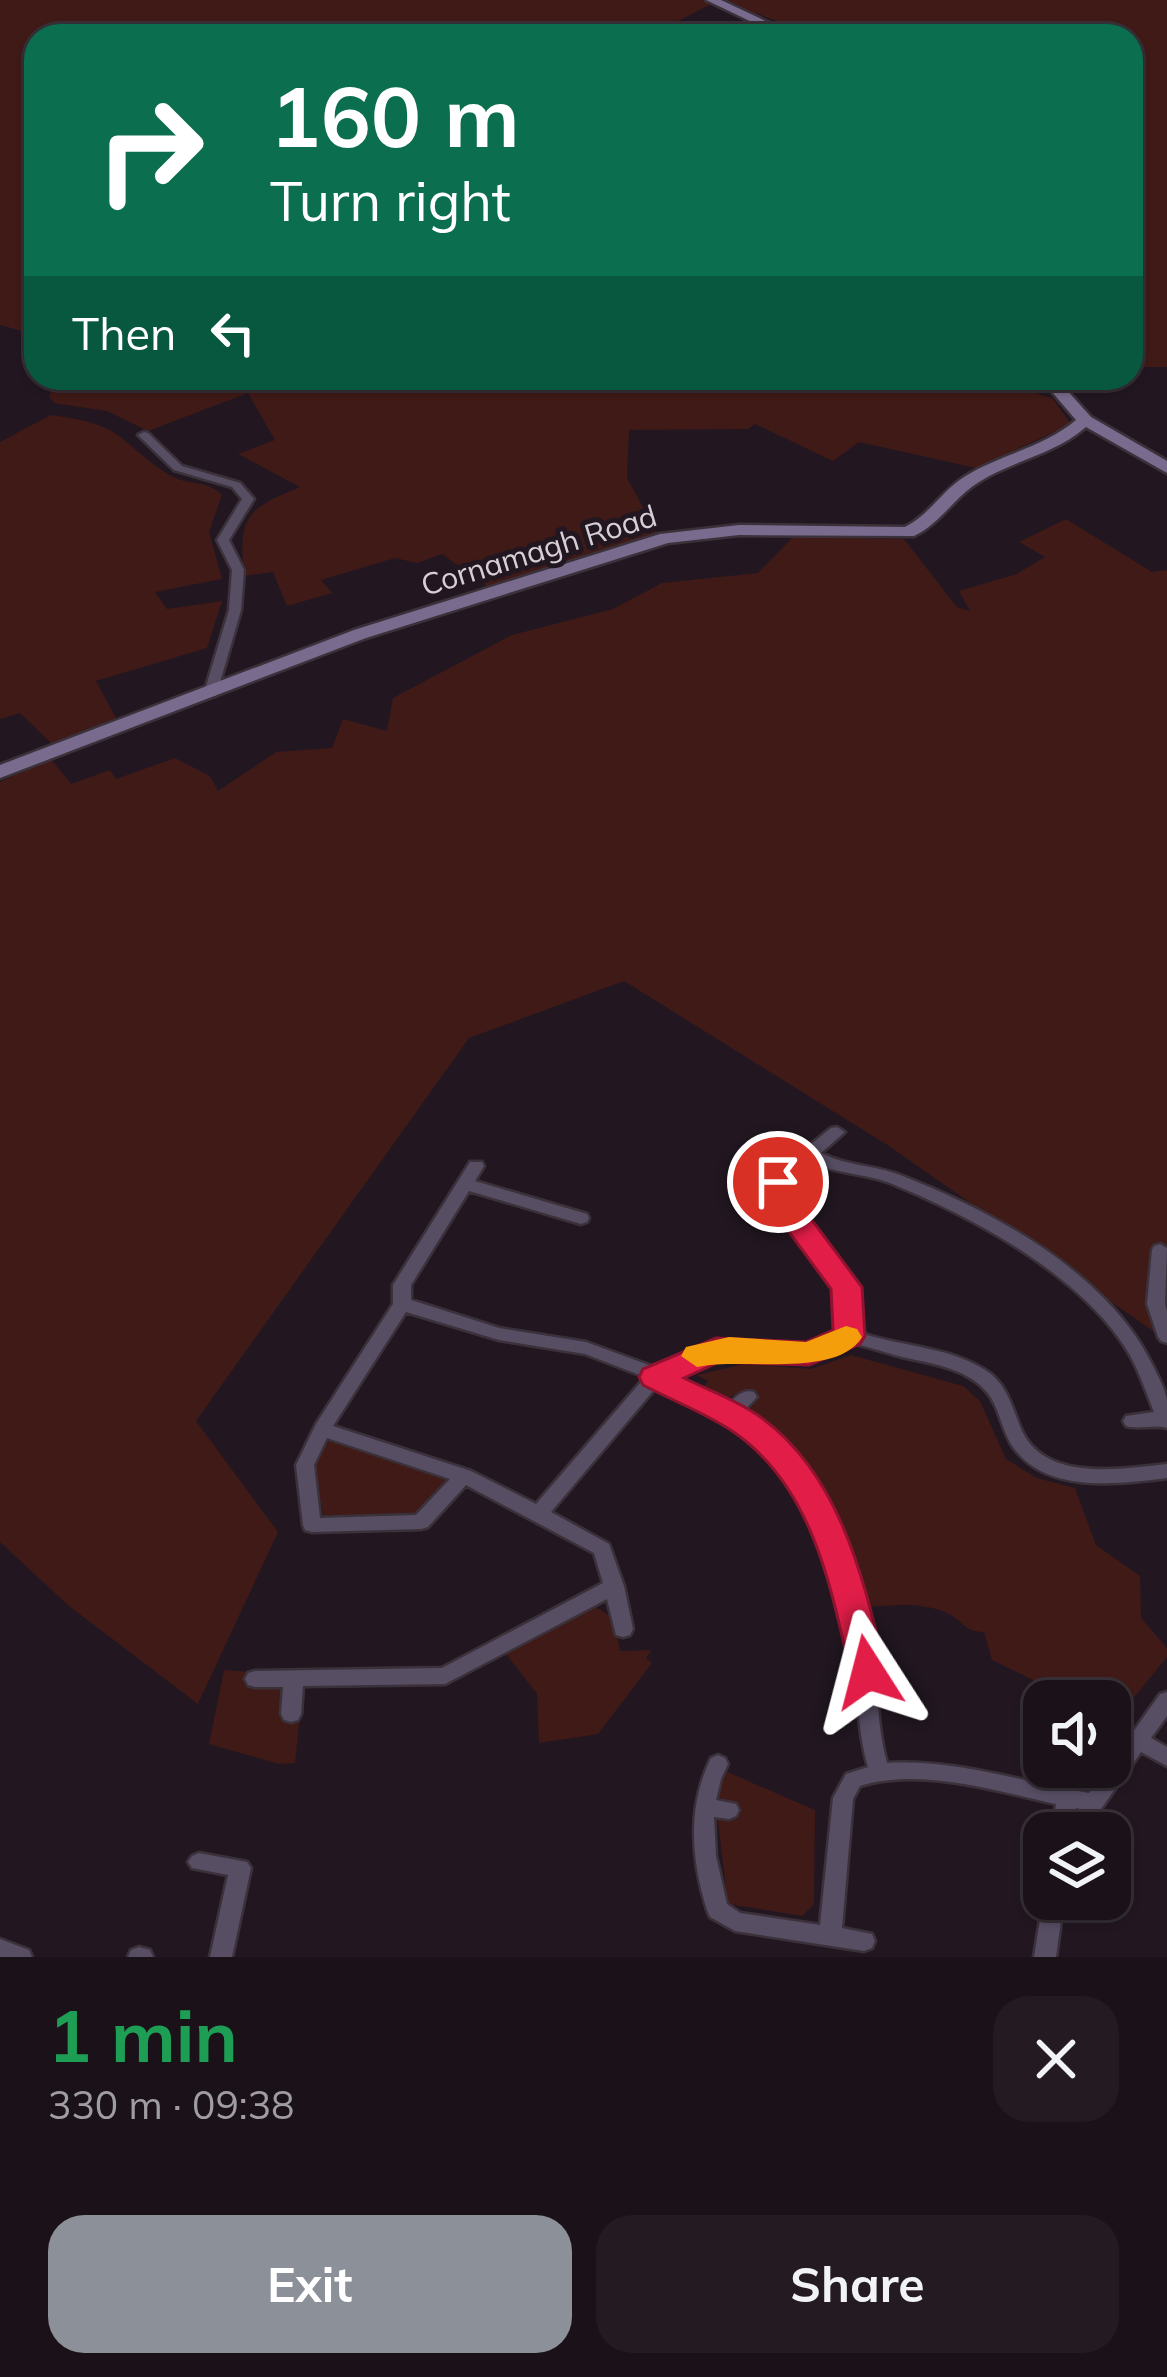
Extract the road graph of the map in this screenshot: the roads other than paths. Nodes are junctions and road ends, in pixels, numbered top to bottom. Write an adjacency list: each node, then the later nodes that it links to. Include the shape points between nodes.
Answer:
1 (712, 0): 2 (street)
2 (765, 24)
3 (1059, 390): 4 (street)
4 (1085, 420): 6 (street); 7 (street, Cornamagh Road, via 976,476 908,532 740,530 666,538 360,634)
5 (144, 435): 7 (street, via 178,468 244,489 248,499 223,540 238,570 236,610)
6 (1167, 468)
7 (211, 693): 8 (street, Cornamagh Road)
8 (0, 772)
9 (837, 1132): 10 (street)
10 (809, 1154): 16 (street, via 780,1178 777,1192 847,1287); 21 (street, via 841,1171 898,1180 1075,1282 1134,1347)
11 (476, 1166): 12 (street)
12 (465, 1184): 13 (street); 15 (street, via 402,1286)
13 (581, 1218)
14 (1160, 1250): 17 (street, via 1156,1304)
15 (402, 1304): 18 (street, via 498,1334 596,1351); 23 (street)
16 (849, 1336): 18 (street, via 809,1353 716,1350); 24 (street, via 986,1380 1021,1445 1045,1462 1095,1476)
17 (1167, 1337)
18 (655, 1377): 20 (street); 26 (street)
19 (748, 1397): 20 (street)
20 (730, 1414): 36 (street, via 784,1456 832,1535 860,1619 869,1742)
21 (1166, 1419): 22 (street)
22 (1132, 1421)
23 (322, 1430): 25 (street); 25 (street, via 304,1465 305,1525 421,1522)
24 (1167, 1471)
25 (464, 1476): 26 (street)
26 (539, 1514): 27 (street, via 602,1549)
27 (614, 1586): 28 (street); 30 (street, via 445,1676)
28 (623, 1628)
29 (255, 1679): 30 (street)
30 (294, 1679): 32 (street)
31 (1167, 1700): 33 (street)
32 (291, 1714)
33 (1136, 1738): 34 (street); 37 (street, via 1097,1801)
34 (1167, 1757)
35 (718, 1765): 38 (street)
36 (880, 1773): 37 (street, via 966,1778); 43 (street, via 854,1780 843,1798)
37 (1067, 1798): 40 (street)
38 (704, 1808): 39 (street); 43 (street, via 718,1910 735,1922)
39 (729, 1810)
40 (1065, 1812)
41 (199, 1862): 47 (street, via 240,1868)
42 (1050, 1920): 48 (street)
43 (830, 1936): 44 (street)
44 (864, 1941)
45 (0, 1949): 46 (street)
46 (21, 1957)
47 (221, 1957)
48 (1045, 1957)

